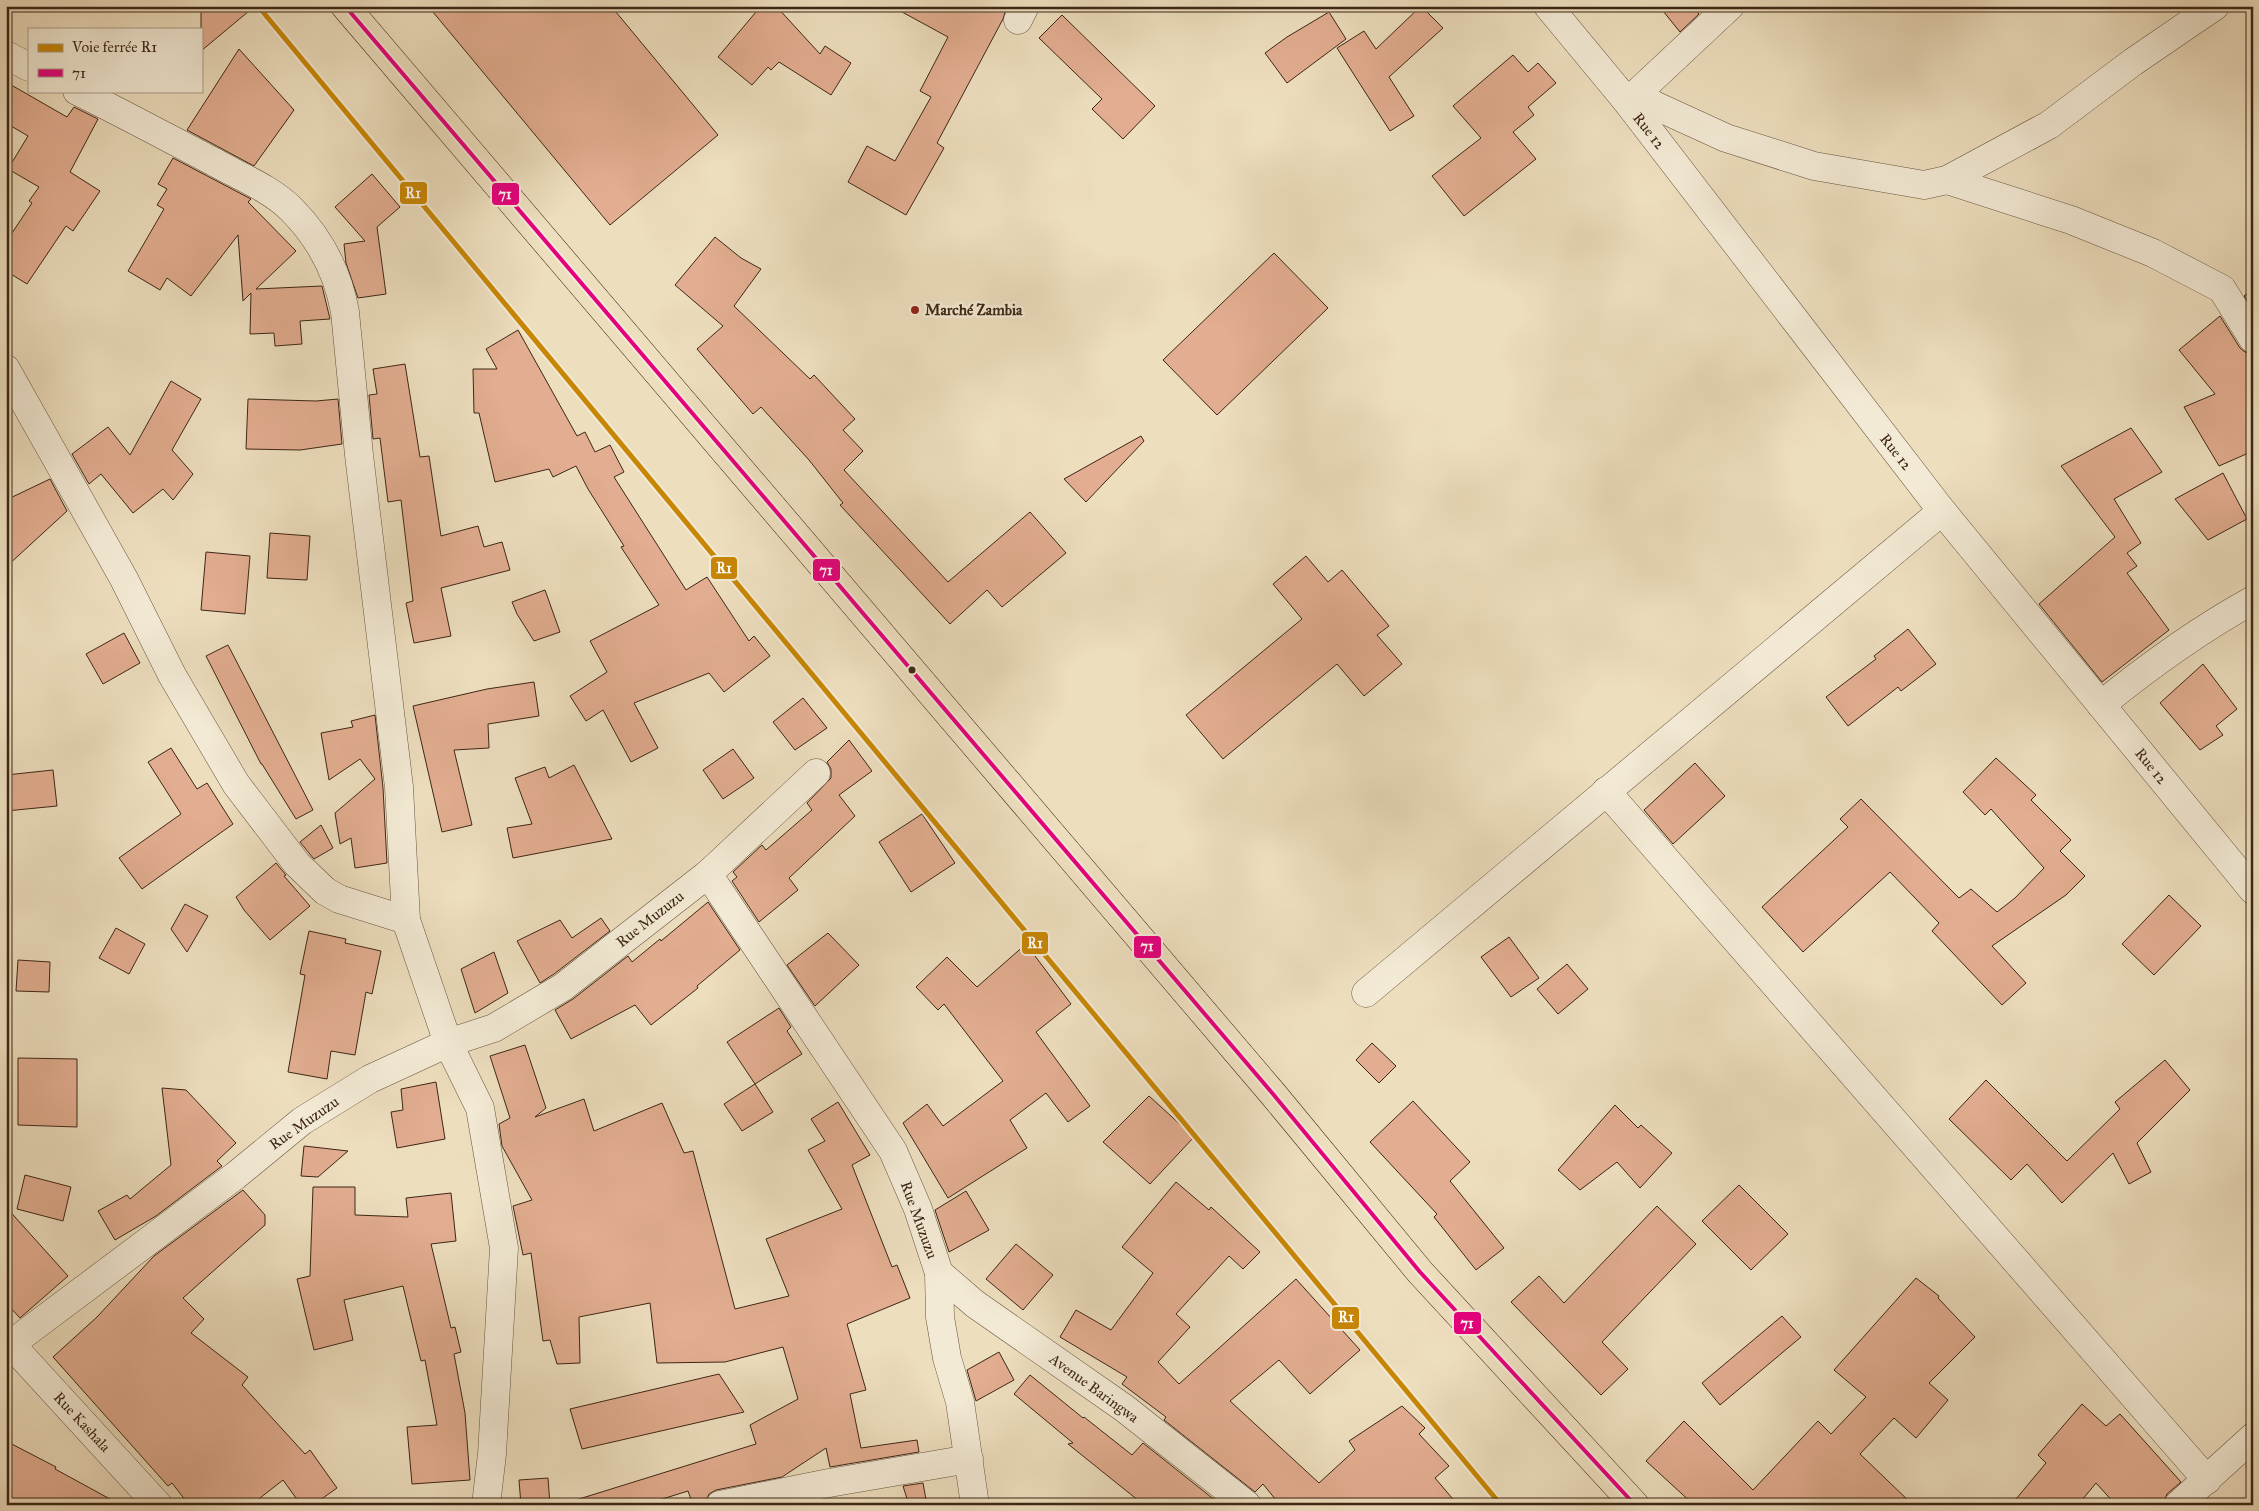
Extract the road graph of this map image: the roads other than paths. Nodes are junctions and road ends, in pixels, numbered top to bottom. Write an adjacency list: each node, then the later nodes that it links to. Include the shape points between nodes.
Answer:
1 (344, 6): 32 (main road, via 1273,1094 1420,1272)
2 (1548, 6): 8 (street, Rue 12)
3 (1730, 6): 8 (street)
4 (2215, 6): 9 (street, via 2049,125)
5 (6, 55): 6 (street)
6 (28, 66)
7 (80, 92): 19 (street, via 262,188 290,208 310,232 333,269 341,289 399,787)
8 (1631, 97): 9 (street, via 1726,138 1814,166 1924,185); 12 (street, Rue 12)
9 (1947, 180): 10 (street, via 2071,220 2153,253 2222,289)
10 (2253, 340)
11 (6, 369): 19 (street, via 124,579 172,675 236,784 297,864 318,885 339,899)
12 (1942, 510): 14 (street, Rue 12); 16 (street)
13 (2253, 600): 14 (street, via 2170,651)
14 (2101, 705): 18 (street, Rue 12)
15 (816, 773): 17 (street)
16 (1606, 791): 20 (street); 26 (street)
17 (708, 874): 21 (street, Rue Muzuzu, via 535,1005 494,1028); 22 (street, Rue Muzuzu, via 893,1151 918,1209)
18 (2253, 890)
19 (406, 920): 21 (street)
20 (1366, 993)
21 (448, 1043): 23 (street, Rue Muzuzu, via 370,1080 302,1121 235,1176); 28 (street, via 480,1108 504,1248 495,1416)
22 (939, 1274): 25 (street, Rue Muzuzu, via 940,1317 947,1358 960,1402); 31 (street, Avenue Baringwa, via 975,1304 1124,1408)
23 (9, 1341): 27 (street, Rue Kashala)
24 (2253, 1437): 26 (street)
25 (969, 1459): 29 (street, via 829,1482); 30 (street, Rue Muzuzu)
26 (2207, 1480): 33 (street)
27 (146, 1499)
28 (486, 1505)
29 (720, 1505)
30 (975, 1505)
31 (1247, 1505)
32 (1635, 1505)
33 (2178, 1505)

